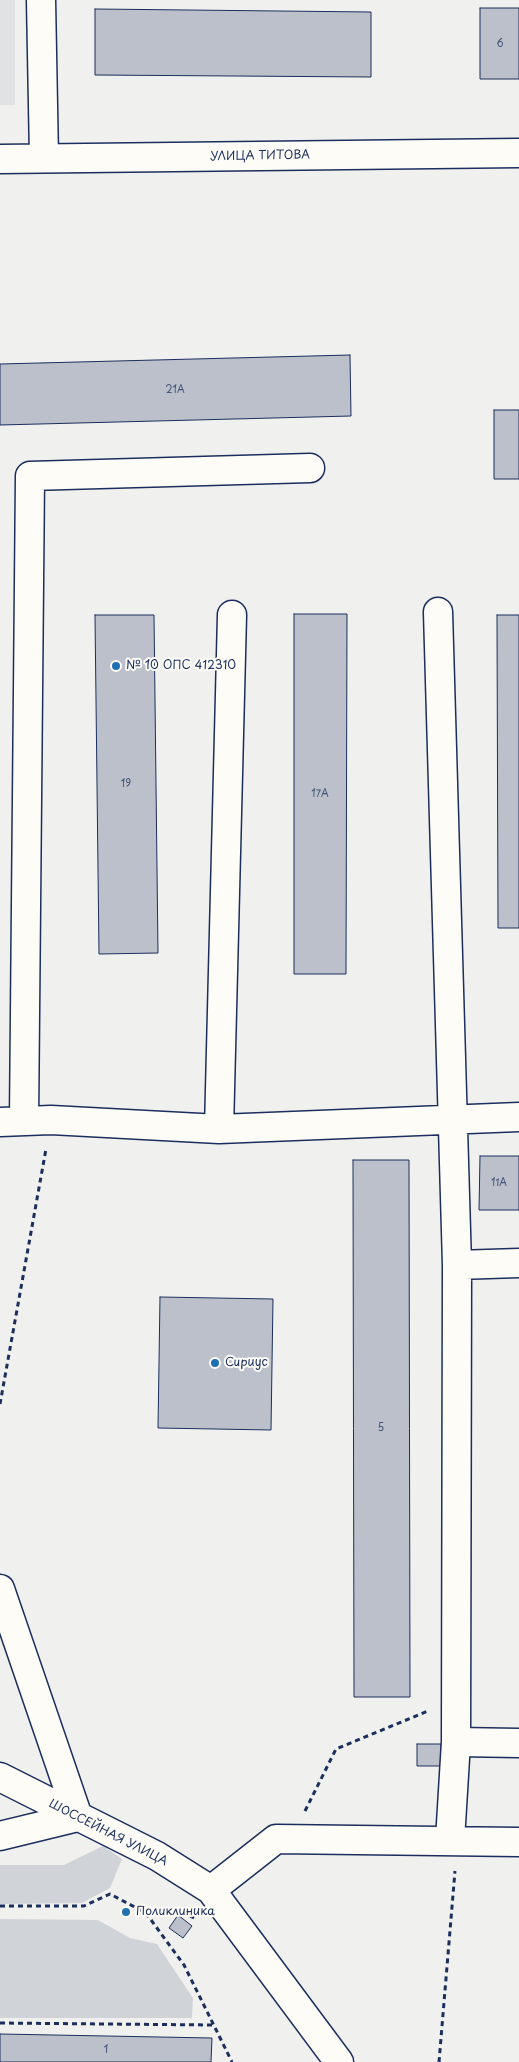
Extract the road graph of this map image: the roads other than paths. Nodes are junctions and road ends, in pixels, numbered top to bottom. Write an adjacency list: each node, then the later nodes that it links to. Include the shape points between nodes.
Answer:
1 (41, 0): 3 (street)
2 (519, 153): 3 (street, УЛИЦА ТИТОВА)
3 (44, 158): 4 (street, УЛИЦА ТИТОВА)
4 (0, 159)
5 (310, 468): 10 (street, via 30,476)
6 (438, 612): 9 (street)
7 (232, 615): 11 (street)
8 (519, 1117): 9 (street)
9 (454, 1120): 11 (street); 13 (street)
10 (12, 1121): 11 (street, via 51,1120)
11 (219, 1130)
12 (519, 1263): 13 (street)
13 (457, 1265): 15 (street)
14 (0, 1589): 18 (street)
15 (456, 1742): 16 (street); 20 (street)
16 (519, 1743)
17 (0, 1777): 18 (street, ШОССЕЙНАЯ УЛИЦА)
18 (78, 1817): 19 (street); 22 (street, ШОССЕЙНАЯ УЛИЦА, via 157,1856)
19 (0, 1836)
20 (452, 1840): 21 (street); 22 (street, via 276,1838)
21 (519, 1842)
22 (211, 1890): 23 (street, ШОССЕЙНАЯ УЛИЦА)
23 (339, 2062)

